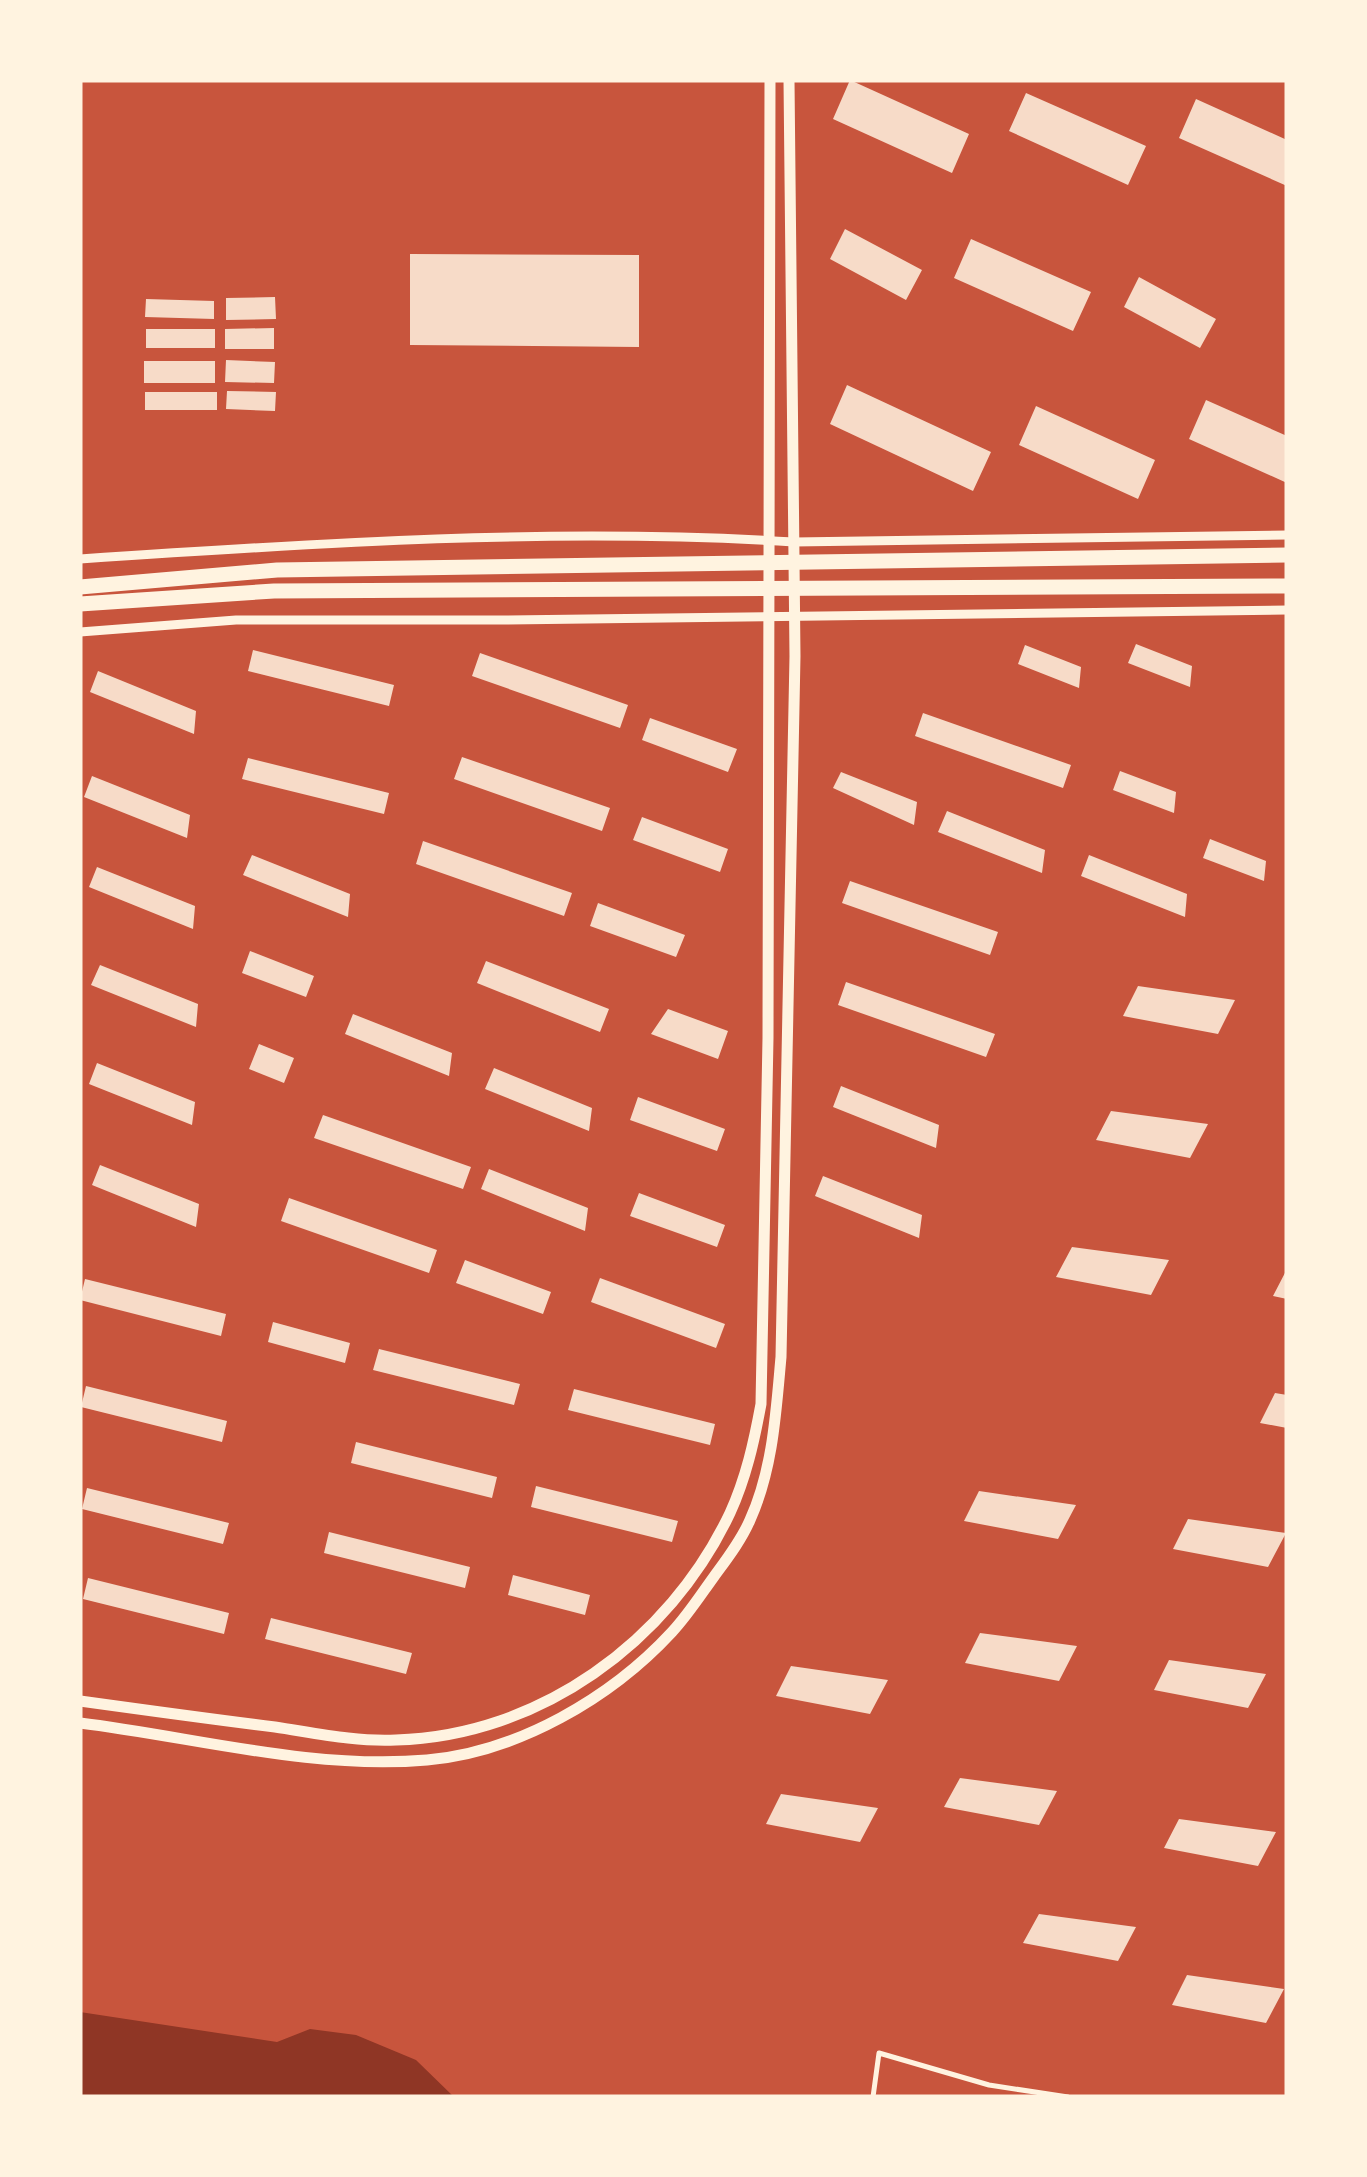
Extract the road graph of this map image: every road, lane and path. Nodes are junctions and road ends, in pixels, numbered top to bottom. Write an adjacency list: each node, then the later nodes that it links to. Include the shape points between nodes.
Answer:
1 (770, 80): 4 (street)
2 (789, 80): 5 (street)
3 (1287, 536): 5 (street)
4 (769, 540): 5 (street); 7 (street, via 499,536); 8 (street)
5 (794, 542): 9 (street)
6 (1287, 555): 9 (main road)
7 (80, 559)
8 (769, 563): 9 (main road); 11 (main road, via 278,570); 12 (street)
9 (794, 563): 13 (street)
10 (1287, 586): 13 (main road)
11 (80, 587)
12 (769, 587): 13 (main road); 14 (main road, via 274,591); 16 (street)
13 (794, 587): 17 (street)
14 (80, 604)
15 (1287, 610): 17 (street)
16 (769, 615): 17 (street); 18 (street, via 236,620); 19 (street, via 761,1404 750,1461 708,1552 653,1624 578,1686 454,1735 345,1737)
17 (795, 615): 20 (street, via 781,1357 770,1460 750,1521 727,1559 672,1632 639,1662 592,1698 491,1748 430,1760 357,1760)
18 (80, 632)
19 (80, 1700)
20 (80, 1723)
21 (873, 2097): 22 (lane, via 879,2053 989,2085)
22 (1068, 2097)

